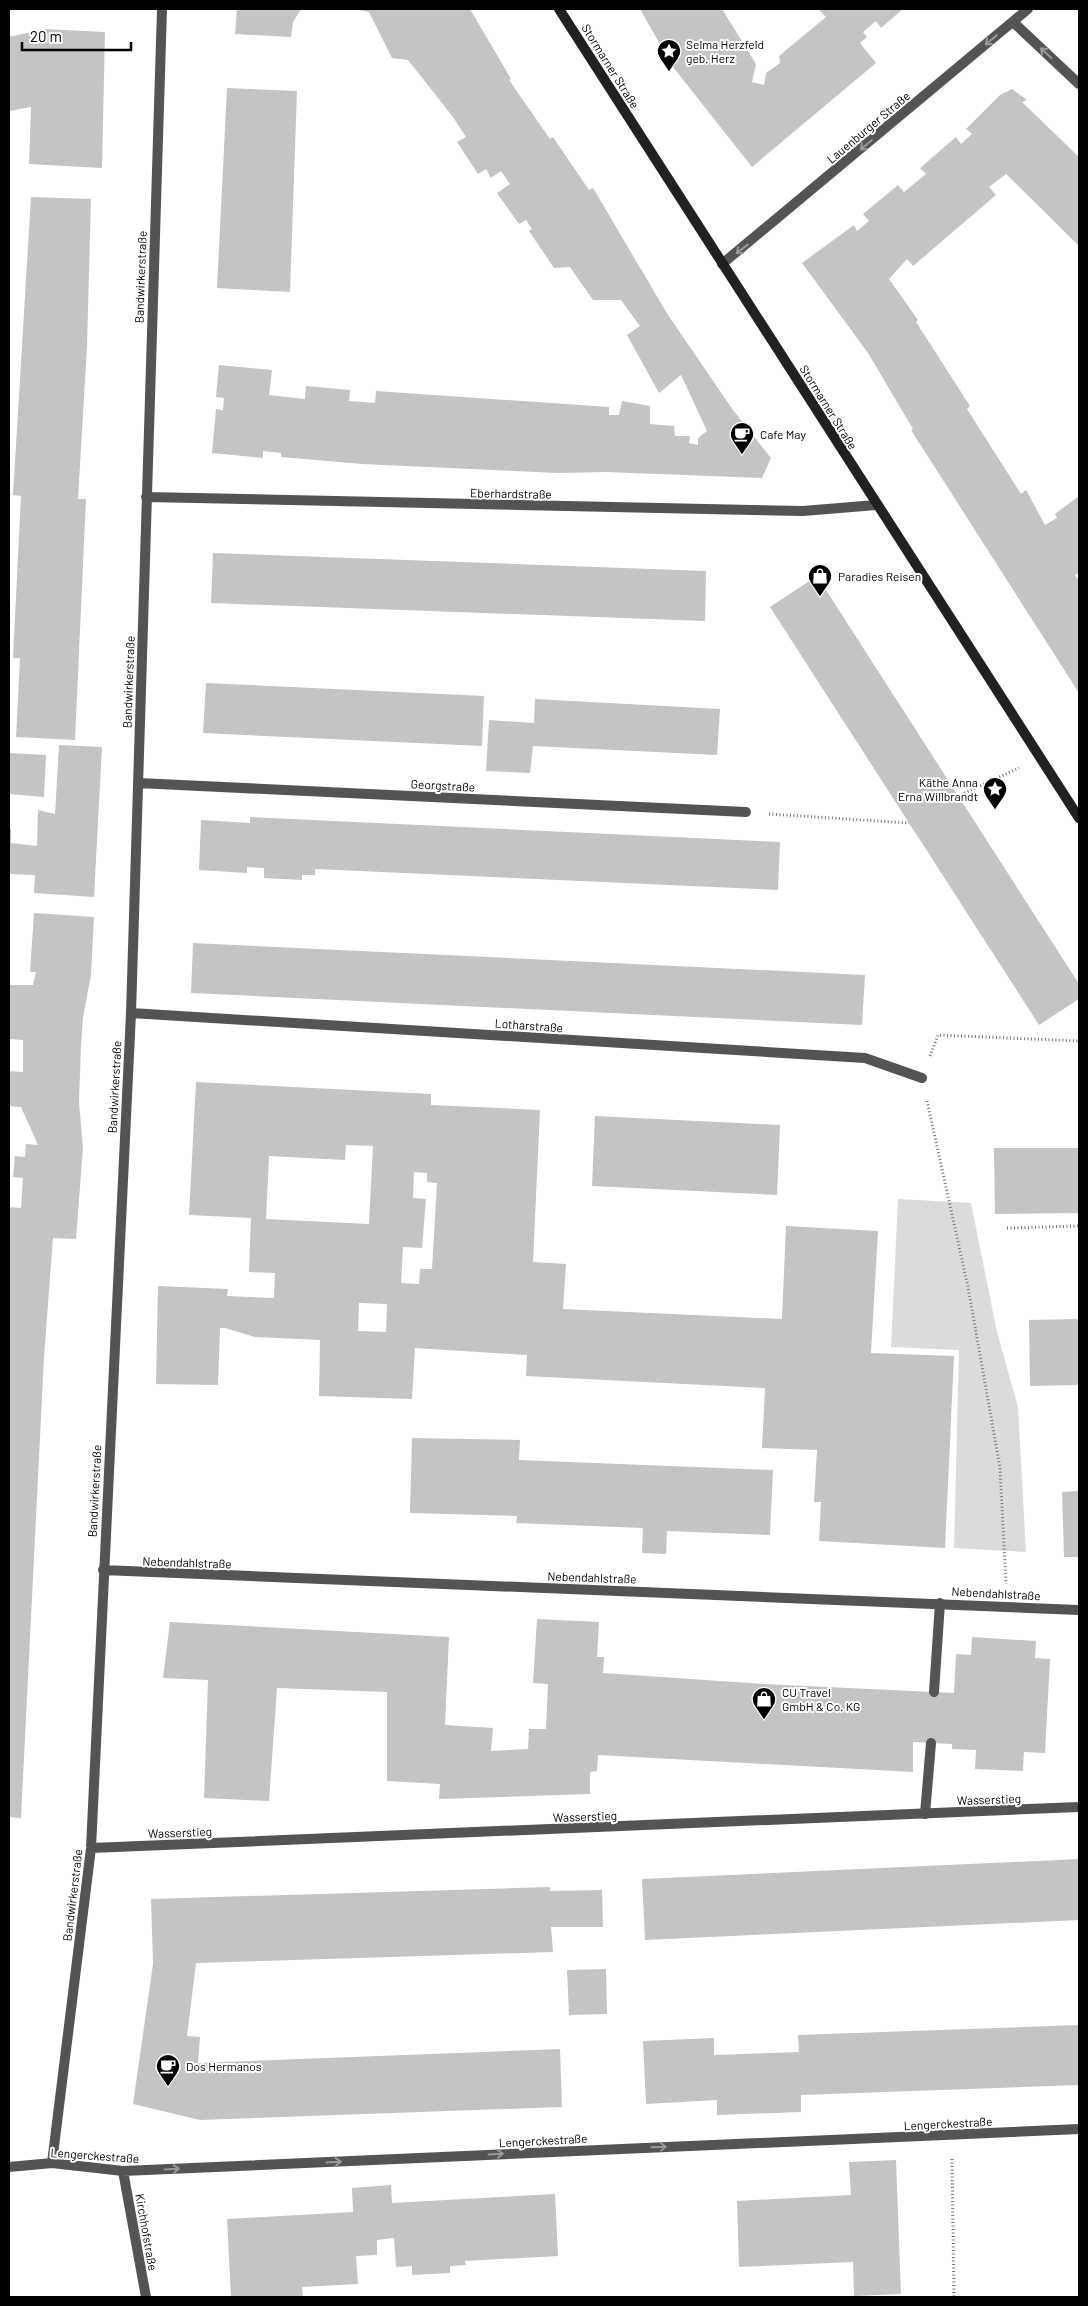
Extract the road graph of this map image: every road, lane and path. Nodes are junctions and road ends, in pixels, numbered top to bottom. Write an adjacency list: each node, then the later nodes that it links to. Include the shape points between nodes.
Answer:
1 (162, 9): 7 (street, Bandwirkerstraße)
2 (559, 9): 6 (street, Stormarner Straße)
3 (1028, 9): 4 (street, Lauenburger Straße)
4 (1013, 22): 5 (street, one-way to 4); 6 (street, Lauenburger Straße, one-way to 6)
5 (1079, 84)
6 (722, 264): 8 (street, Stormarner Straße)
7 (146, 497): 8 (street, Eberhardstraße, via 803,511); 10 (street, Bandwirkerstraße)
8 (876, 505): 9 (street, Stormarner Straße)
9 (1039, 758): 11 (path); 13 (street, Stormarner Straße)
10 (138, 783): 12 (street, Georgstraße); 15 (street, Bandwirkerstraße)
11 (958, 796)
12 (746, 812): 14 (path)
13 (1079, 818)
14 (910, 822)
15 (131, 1013): 17 (street, Lotharstraße, via 865,1058); 20 (street, Bandwirkerstraße)
16 (1079, 1041): 17 (path, via 938,1035)
17 (922, 1078): 22 (path, via 968,1287 1000,1468)
18 (1079, 1226): 19 (path)
19 (1006, 1228)
20 (103, 1570): 21 (street, Nebendahlstraße); 28 (street, Bandwirkerstraße)
21 (940, 1603): 22 (street, Nebendahlstraße); 24 (street)
22 (1007, 1606): 23 (street, Nebendahlstraße)
23 (1079, 1610)
24 (934, 1692)
25 (930, 1743): 27 (street)
26 (1079, 1807): 27 (street, Wasserstieg)
27 (926, 1814): 28 (street, Wasserstieg)
28 (91, 1848): 31 (street, Bandwirkerstraße)
29 (1079, 2129): 30 (street, Lengerckestraße)
30 (952, 2136): 33 (street, Lengerckestraße, one-way to 30); 35 (path)
31 (52, 2163): 32 (street, Lengerckestraße); 33 (street, Lengerckestraße)
32 (9, 2168)
33 (123, 2171): 34 (street, Kirchhofstraße)
34 (146, 2297)
35 (954, 2297)

